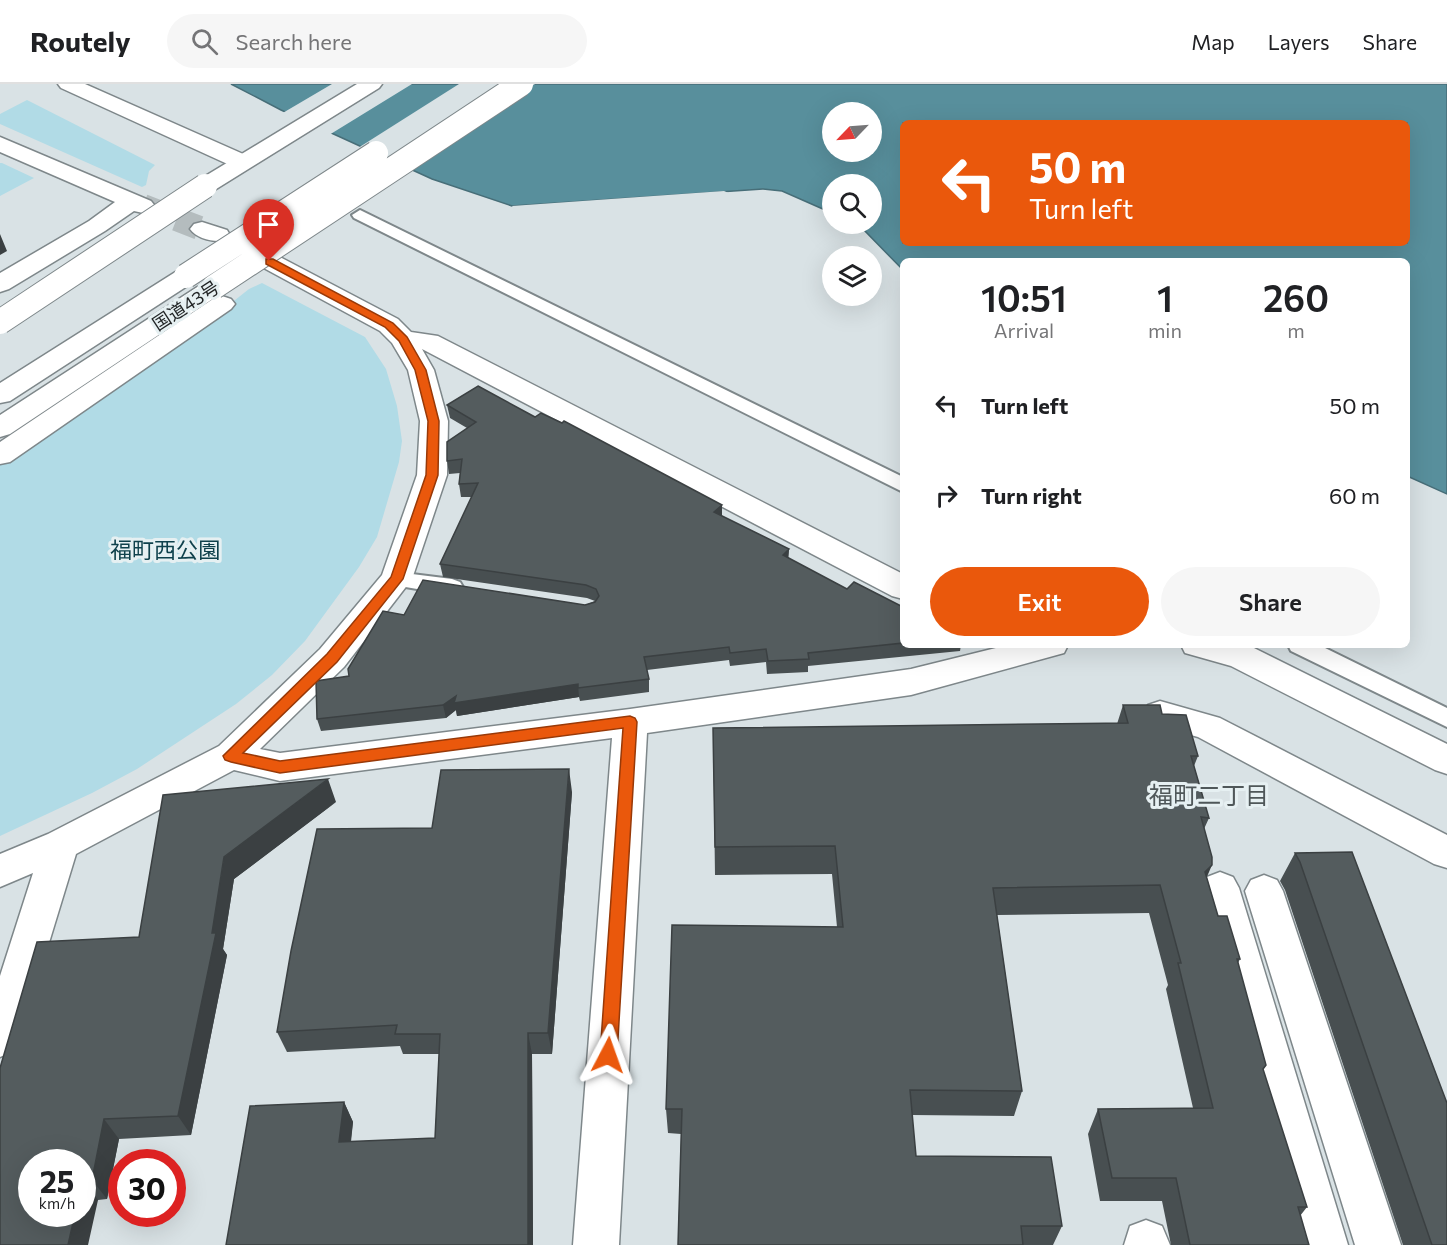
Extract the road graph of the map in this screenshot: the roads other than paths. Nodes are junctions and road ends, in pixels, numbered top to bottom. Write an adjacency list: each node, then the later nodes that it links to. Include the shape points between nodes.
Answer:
1 (68, 84): 8 (main road)
2 (372, 84): 8 (main road)
3 (483, 84): 5 (main road)
4 (521, 84): 16 (main road, 国道43号, bridge)
5 (446, 108)
6 (399, 138): 15 (main road, 国道43号, bridge)
7 (0, 144): 11 (main road, via 137,204)
8 (242, 162): 13 (main road, bridge)
9 (360, 215): 18 (lane)
10 (269, 261): 14 (main road, via 389,325)
11 (0, 284)
12 (222, 304): 17 (main road)
13 (0, 322)
14 (403, 339): 19 (main road, via 421,370 434,421 432,475); 20 (main road, via 429,342)
15 (0, 395)
16 (0, 428)
17 (0, 455)
18 (900, 485)
19 (396, 579): 21 (lane); 28 (main road, via 332,658)
20 (900, 586)
21 (475, 591)
22 (1027, 648): 27 (main road, via 911,682)
23 (1305, 648): 26 (lane)
24 (1229, 650): 29 (main road)
25 (1160, 714): 31 (main road, via 1208,727)
26 (1447, 718)
27 (630, 722): 28 (main road, via 280,767); 36 (main road)
28 (231, 756): 30 (main road)
29 (1447, 760)
30 (61, 845): 32 (main road); 35 (main road)
31 (1447, 853)
32 (0, 871)
33 (1220, 888): 37 (main road)
34 (1264, 891): 38 (main road)
35 (0, 1038)
36 (596, 1245)
37 (1325, 1245)
38 (1378, 1245)

